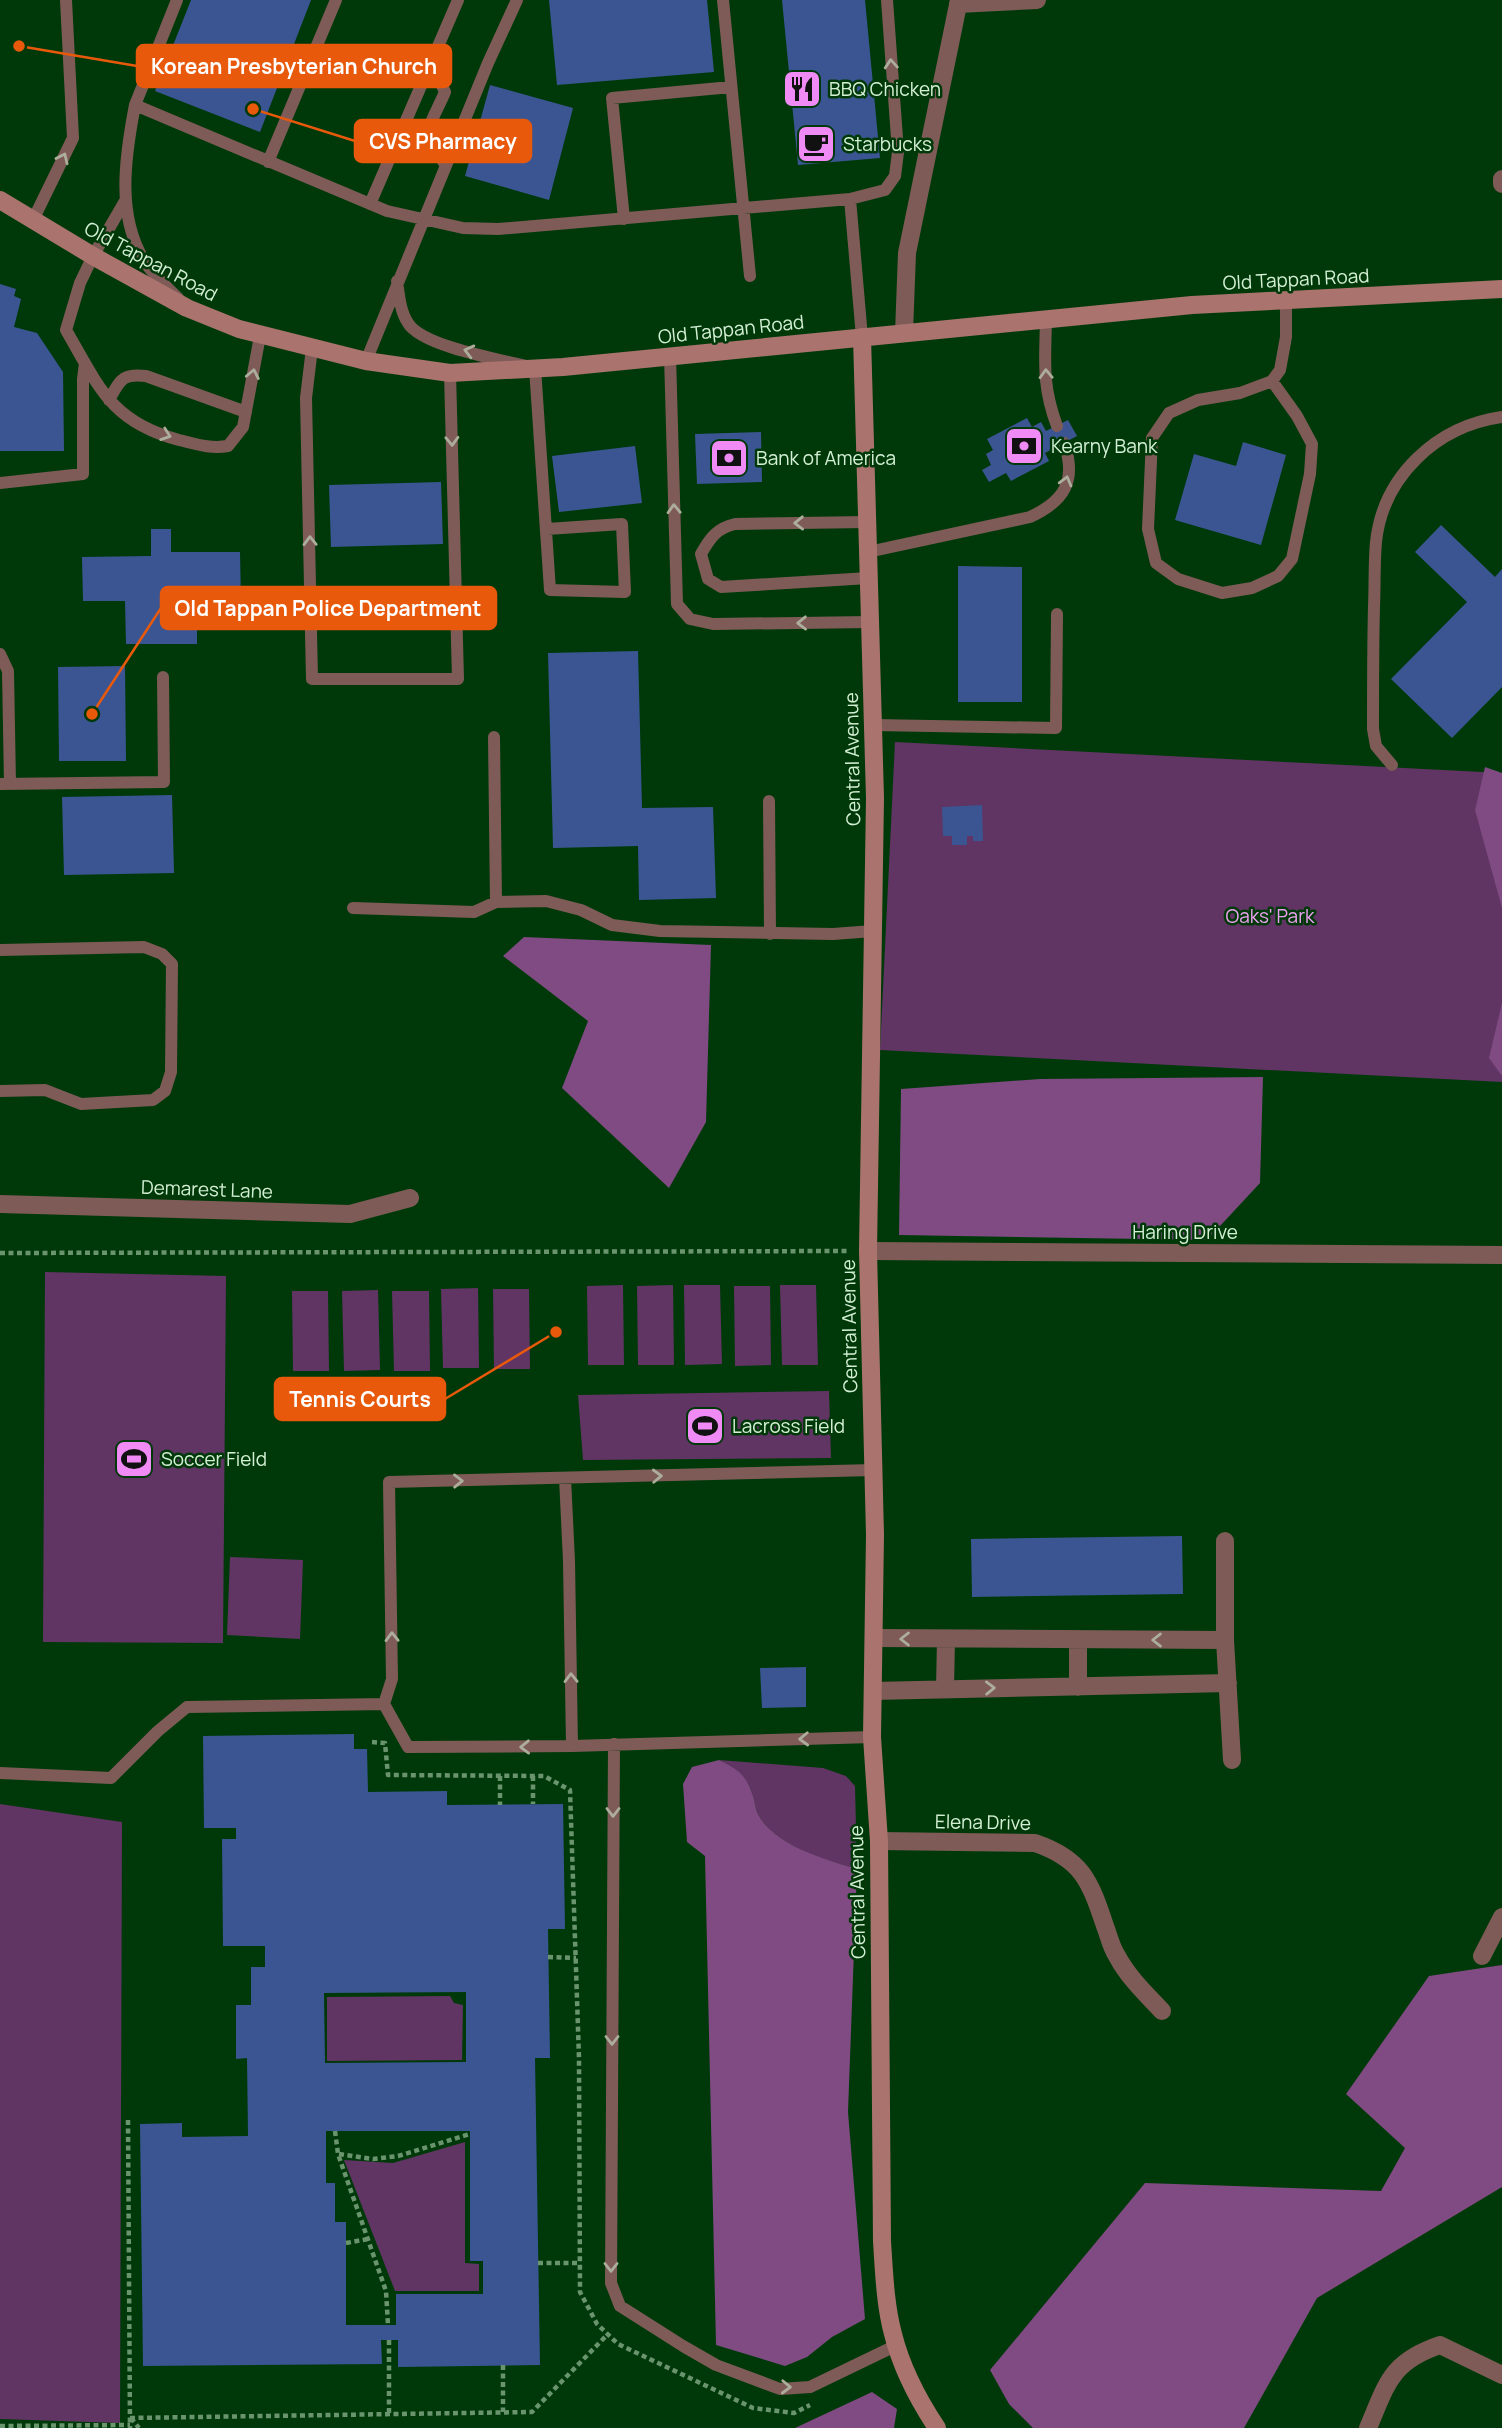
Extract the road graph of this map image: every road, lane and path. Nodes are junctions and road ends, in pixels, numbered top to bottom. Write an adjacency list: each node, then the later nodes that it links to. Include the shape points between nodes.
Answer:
1 (66, 0): 21 (lane, one-way to 1, via 73,138)
2 (177, 0): 12 (lane)
3 (336, 0): 13 (lane)
4 (458, 0): 10 (lane)
5 (517, 0): 14 (lane)
6 (723, 0): 11 (lane)
7 (887, 0): 16 (lane, one-way to 7, via 886,190 895,176 898,152)
8 (1037, 0): 9 (street)
9 (958, 2): 30 (street, via 907,253)
10 (432, 64): 14 (lane, via 445,92 428,133 430,144); 18 (lane)
11 (731, 87): 19 (lane); 20 (lane, via 612,98)
12 (135, 105): 13 (lane); 17 (lane)
13 (268, 162): 18 (lane)
14 (446, 164): 22 (lane)
15 (0, 200): 21 (street, Old Tappan Road)
16 (850, 200): 19 (lane); 32 (lane)
17 (125, 201): 23 (lane); 28 (lane, via 133,239 147,265)
18 (370, 204): 22 (lane)
19 (743, 209): 20 (lane); 24 (lane)
20 (624, 219): 22 (lane, via 498,229)
21 (33, 220): 23 (street, Old Tappan Road)
22 (422, 220): 25 (lane)
23 (93, 256): 28 (street, Old Tappan Road); 36 (lane, via 66,330)
24 (750, 276)
25 (397, 281): 35 (lane); 37 (lane, one-way to 25, via 424,337 409,325)
26 (1502, 289): 27 (street, Old Tappan Road)
27 (1286, 300): 29 (street, Old Tappan Road); 39 (lane, via 1286,337 1280,370)
28 (187, 308): 31 (street, Old Tappan Road)
29 (1046, 320): 30 (street, Old Tappan Road); 43 (lane, one-way to 29, via 1045,376)
30 (904, 333): 32 (street, Old Tappan Road)
31 (260, 336): 33 (street, Old Tappan Road); 41 (lane, one-way to 31)
32 (862, 337): 34 (street, Old Tappan Road); 46 (street, Central Avenue)
33 (312, 348): 35 (street, Old Tappan Road); 51 (lane, one-way to 33, via 306,398)
34 (670, 356): 37 (street, Old Tappan Road); 53 (lane, one-way to 34, via 713,624 690,619 677,604)
35 (366, 361): 38 (street, Old Tappan Road)
36 (85, 363): 40 (lane); 45 (lane, via 83,474)
37 (535, 368): 38 (street, Old Tappan Road); 47 (lane)
38 (450, 373): 50 (lane, one-way to 50)
39 (1272, 380): 39 (lane, via 1240,393 1198,400 1169,413 1152,438 1148,529 1156,563 1178,579 1222,593 1278,576 1292,559 1310,474 1311,444)
40 (109, 400): 41 (lane, via 121,379 132,374); 41 (lane, one-way to 41, via 132,422 213,449 228,446 243,427)
41 (246, 412)
42 (1502, 418): 58 (lane, via 1468,425 1440,439 1401,475 1387,500 1376,540 1373,729 1376,746)
43 (1057, 426)
44 (1064, 443): 48 (lane, one-way to 44, via 1043,511 1058,500 1068,479)
45 (0, 483)
46 (867, 522): 48 (street, Central Avenue); 49 (lane, one-way to 49, via 735,524 721,527 701,554 708,579 721,587)
47 (547, 529): 47 (lane, via 550,590 625,592 622,524)
48 (868, 552): 49 (street, Central Avenue)
49 (869, 578): 53 (street, Central Avenue)
50 (457, 608): 51 (lane); 51 (lane, via 458,679 312,679)
51 (312, 610)
52 (1057, 614): 56 (lane, via 1056,728)
53 (870, 622): 56 (street, Central Avenue)
54 (0, 653): 59 (lane, via 8,671)
55 (163, 677): 59 (lane, via 164,782)
56 (873, 725): 63 (street, Central Avenue)
57 (494, 737): 61 (lane)
58 (1392, 765)
59 (5, 784)
60 (769, 801): 64 (lane)
61 (496, 902): 62 (lane, via 474,912); 64 (lane, via 546,901 582,910 612,925 660,931)
62 (353, 908)
63 (873, 931): 64 (lane); 69 (street, Central Avenue)
64 (770, 934)
65 (0, 950): 66 (lane, via 144,947 172,964 170,1072 165,1091 153,1100 81,1104 45,1090)
66 (0, 1091)
67 (410, 1198): 68 (street, Demarest Lane, via 351,1214)
68 (0, 1204)
69 (868, 1251): 70 (path); 71 (street, Haring Drive); 72 (street, Central Avenue)
70 (0, 1253)
71 (1502, 1255)
72 (874, 1469): 73 (lane, one-way to 72); 75 (street, Central Avenue)
73 (565, 1478): 83 (lane, one-way to 73, via 392,1679 389,1482); 86 (lane, one-way to 73)
74 (1225, 1541): 78 (street)
75 (874, 1639): 76 (street, one-way to 75); 82 (street, Central Avenue)
76 (946, 1639): 77 (street); 81 (street)
77 (1078, 1640): 78 (street, one-way to 77); 80 (street)
78 (1225, 1640): 79 (street)
79 (1228, 1683): 80 (street); 87 (street)
80 (1079, 1687): 81 (street, one-way to 80)
81 (945, 1689): 82 (street)
82 (873, 1690): 84 (street, Central Avenue)
83 (384, 1704): 86 (lane, one-way to 83, via 408,1747); 88 (lane, via 187,1707 111,1778)
84 (873, 1737): 85 (lane, one-way to 85); 93 (street, Central Avenue)
85 (614, 1744): 86 (lane); 110 (lane, one-way to 110, via 611,2283 620,2306 716,2365 780,2389 810,2387)
86 (572, 1746)
87 (1232, 1760)
88 (0, 1773)
89 (500, 1776): 92 (path)
90 (533, 1776): 91 (path)
91 (533, 1804)
92 (500, 1805)
93 (878, 1841): 98 (street, Elena Drive, via 1035,1843 1059,1851 1080,1869 1093,1892 1116,1955); 110 (street, Central Avenue, via 882,2241 885,2287)
94 (1502, 1917): 95 (street)
95 (1482, 1956)
96 (548, 1957): 97 (path)
97 (576, 1958)
98 (1162, 2011)
99 (128, 2120): 115 (path)
100 (335, 2131): 102 (path)
101 (470, 2134): 102 (path, via 373,2160)
102 (338, 2154): 103 (path)
103 (368, 2239): 104 (path); 107 (path, via 386,2291)
104 (346, 2243)
105 (538, 2263): 106 (path)
106 (580, 2263)
107 (388, 2325)
108 (608, 2334): 113 (path, via 532,2412)
109 (388, 2340): 114 (path)
110 (897, 2345): 119 (street, Central Avenue)
111 (503, 2365): 113 (path)
112 (1502, 2375): 120 (street, via 1440,2345 1416,2353 1389,2381)
113 (503, 2412): 114 (path)
114 (389, 2414): 115 (path)
115 (130, 2418): 117 (path); 118 (path)
116 (0, 2426): 117 (path)
117 (130, 2427)
118 (139, 2428)
119 (937, 2428)
120 (1368, 2428)

